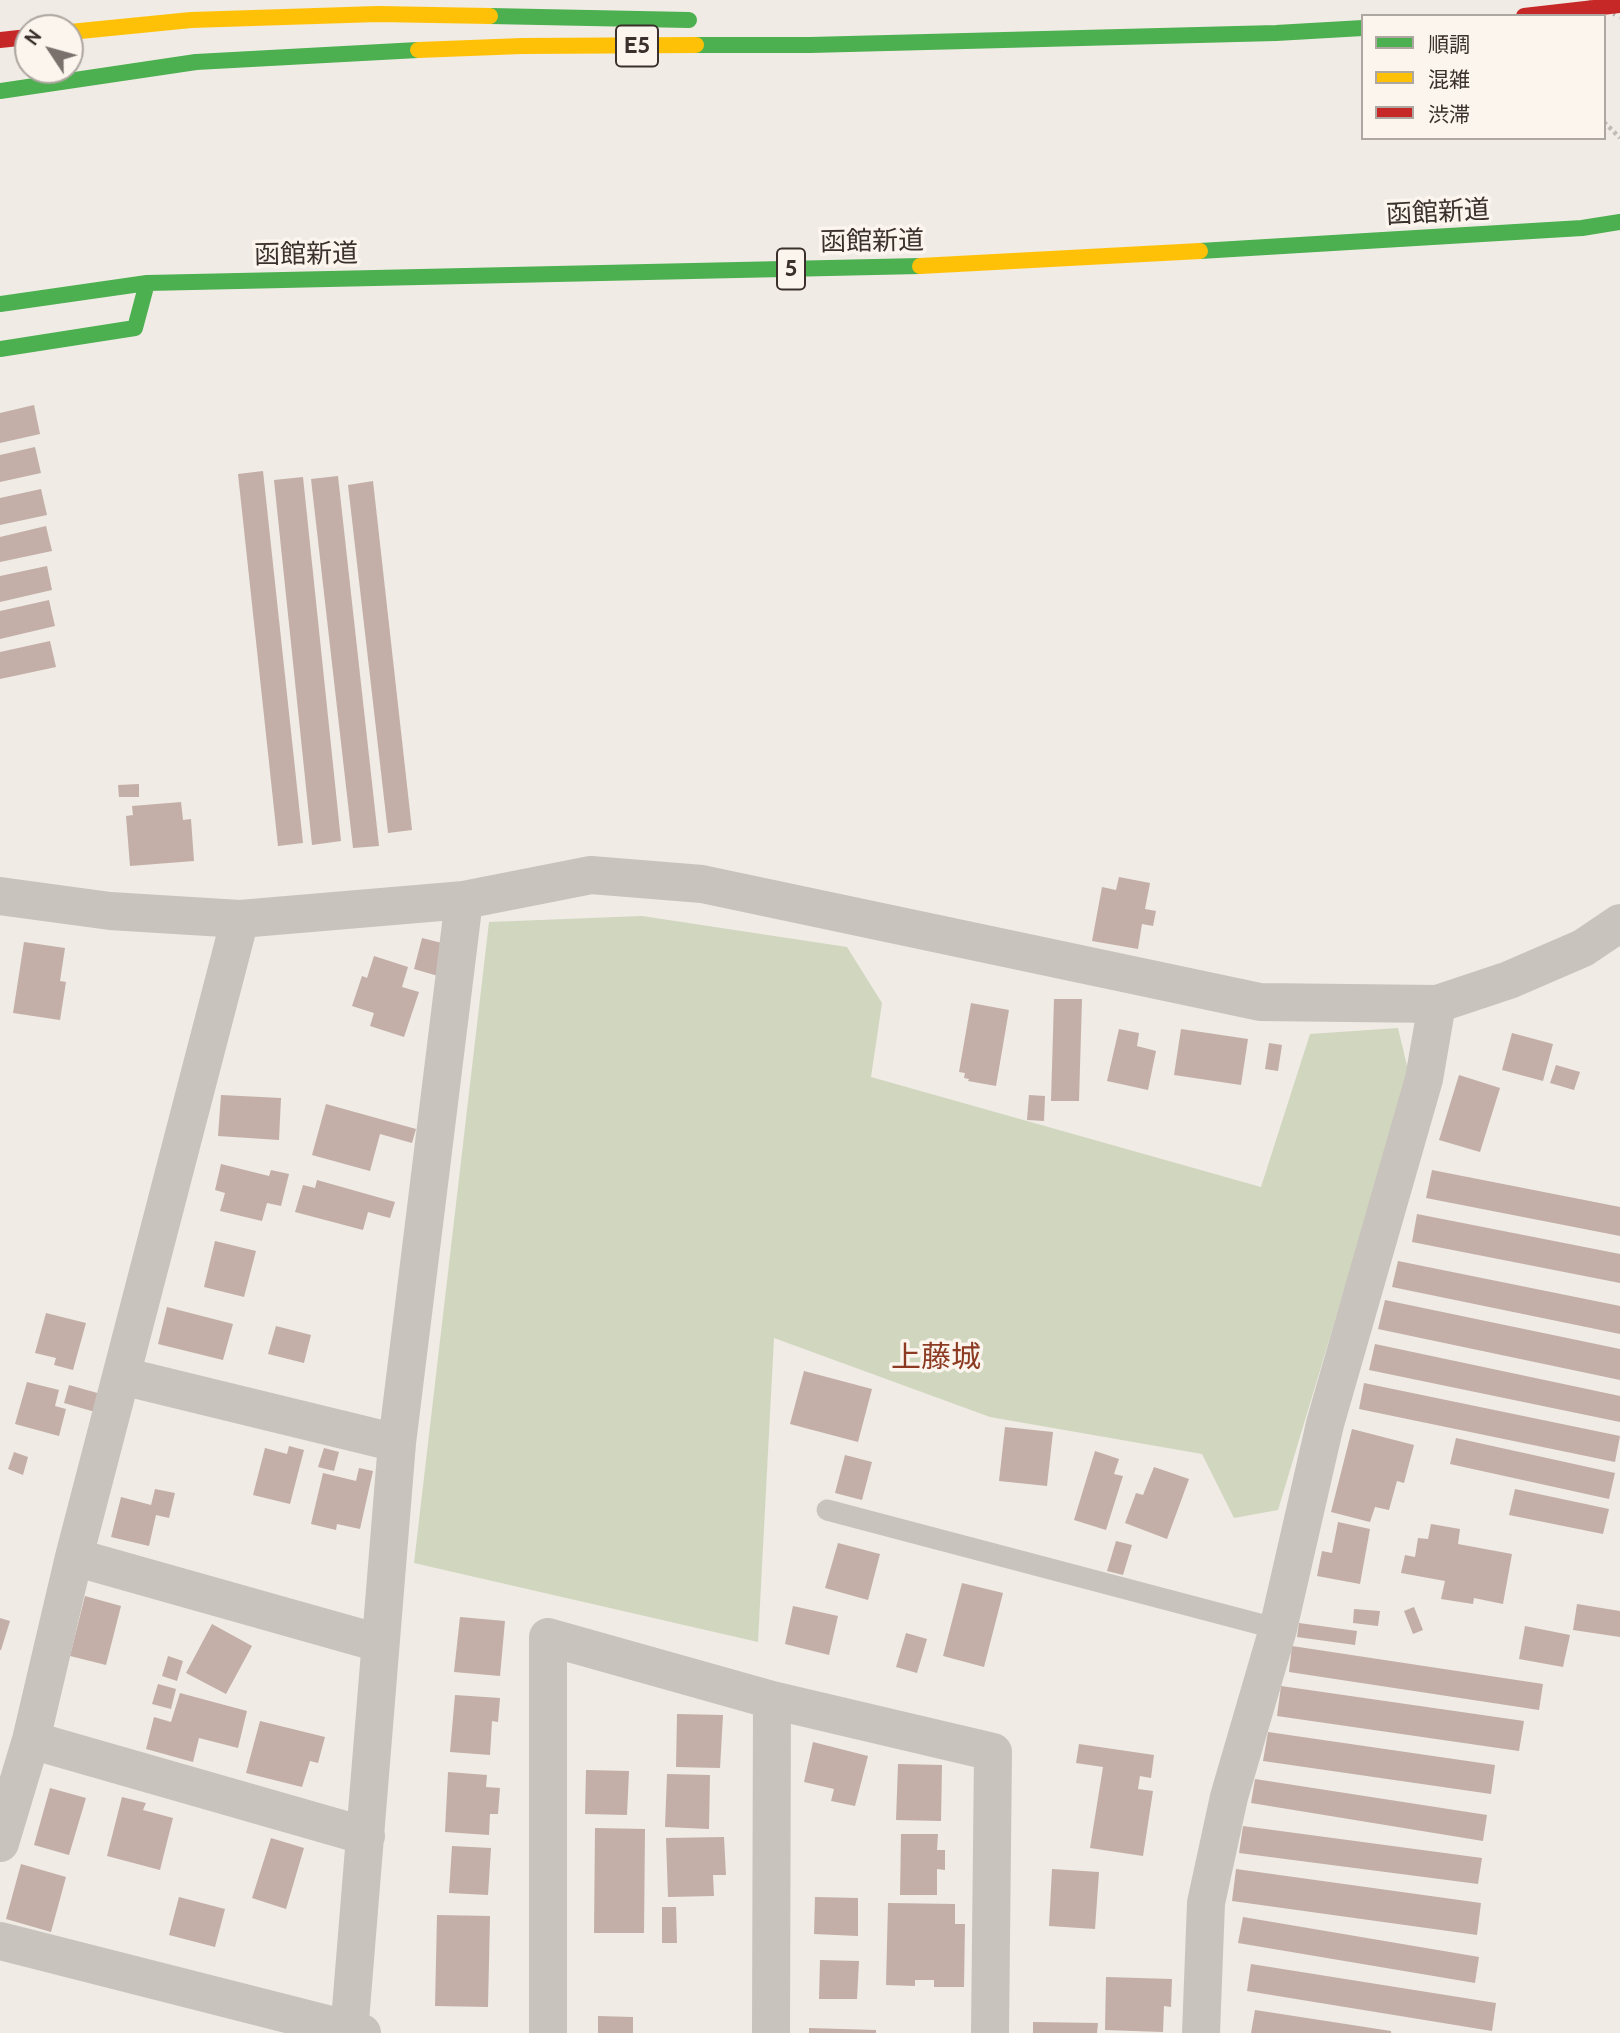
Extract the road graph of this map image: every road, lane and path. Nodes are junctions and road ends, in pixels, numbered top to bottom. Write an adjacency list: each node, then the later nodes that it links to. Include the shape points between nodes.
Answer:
1 (1620, 5): 2 (highway, bridge)
2 (1541, 14)
3 (702, 20): 6 (highway, E5, via 378,14 191,20)
4 (935, 26): 7 (highway, E5)
5 (1361, 28): 7 (highway, E5)
6 (84, 31)
7 (1276, 33): 8 (highway, E5, via 377,51 196,62)
8 (0, 91)
9 (1606, 124): 10 (path)
10 (1620, 138)
11 (1620, 222): 12 (highway, 函館新道 / 5, via 975,265)
12 (147, 283): 13 (highway, 函館新道 / 5); 14 (highway, via 135,328)
13 (0, 304)
14 (0, 349)
15 (0, 896): 17 (street, via 110,911)
16 (464, 900): 17 (street); 19 (street, via 591,875 702,884 1260,1003); 21 (street)
17 (240, 919): 20 (street)
18 (1620, 923): 19 (street, via 1583,948)
19 (1437, 1004): 24 (street, via 1424,1079 1325,1424)
20 (122, 1376): 21 (street); 23 (street)
21 (397, 1443): 25 (street)
22 (827, 1510): 24 (lane)
23 (74, 1557): 25 (street); 27 (street)
24 (1278, 1629): 35 (street, via 1228,1797 1206,1903)
25 (379, 1643): 28 (street)
26 (772, 1700): 32 (street, via 548,1637); 33 (street); 34 (street, via 993,1752)
27 (31, 1740): 28 (street); 29 (street)
28 (366, 1836): 31 (street)
29 (0, 1843)
30 (0, 1941): 31 (street)
31 (353, 2032)
32 (548, 2033)
33 (771, 2033)
34 (990, 2033)
35 (1201, 2033)

